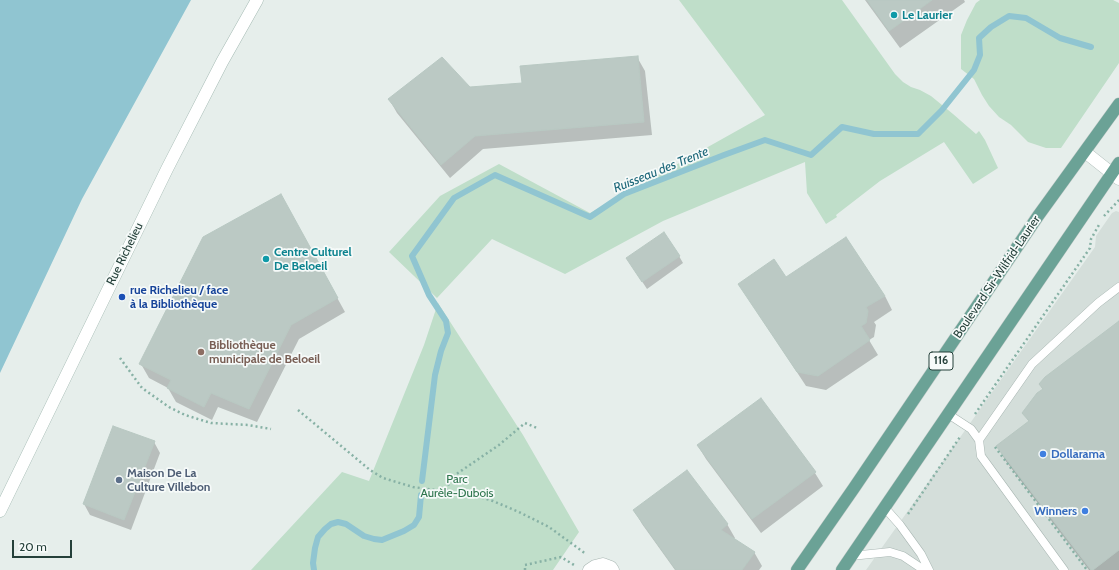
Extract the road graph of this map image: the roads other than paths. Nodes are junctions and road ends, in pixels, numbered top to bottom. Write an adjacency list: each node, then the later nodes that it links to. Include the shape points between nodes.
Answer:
1 (257, 0): 9 (main road, Rue Richelieu, via 167,170)
2 (1119, 104): 3 (main road, Boulevard Sir-Wilfrid-Laurier / 116)
3 (1085, 152): 4 (main road); 13 (main road, Boulevard Sir-Wilfrid-Laurier / 116, via 1038,216)
4 (1117, 172): 6 (main road)
5 (1119, 287): 7 (lane, via 1032,364)
6 (948, 414): 7 (lane, via 971,429); 8 (main road)
7 (978, 440): 17 (lane, via 981,456)
8 (885, 508): 10 (main road); 16 (lane, via 921,554)
9 (0, 510)
10 (852, 556): 14 (main road); 15 (lane, via 890,552 903,556)
11 (589, 568): 12 (main road, via 607,566)
12 (613, 570)
13 (797, 570)
14 (842, 570)
15 (924, 570)
16 (929, 570)
17 (1064, 570)

